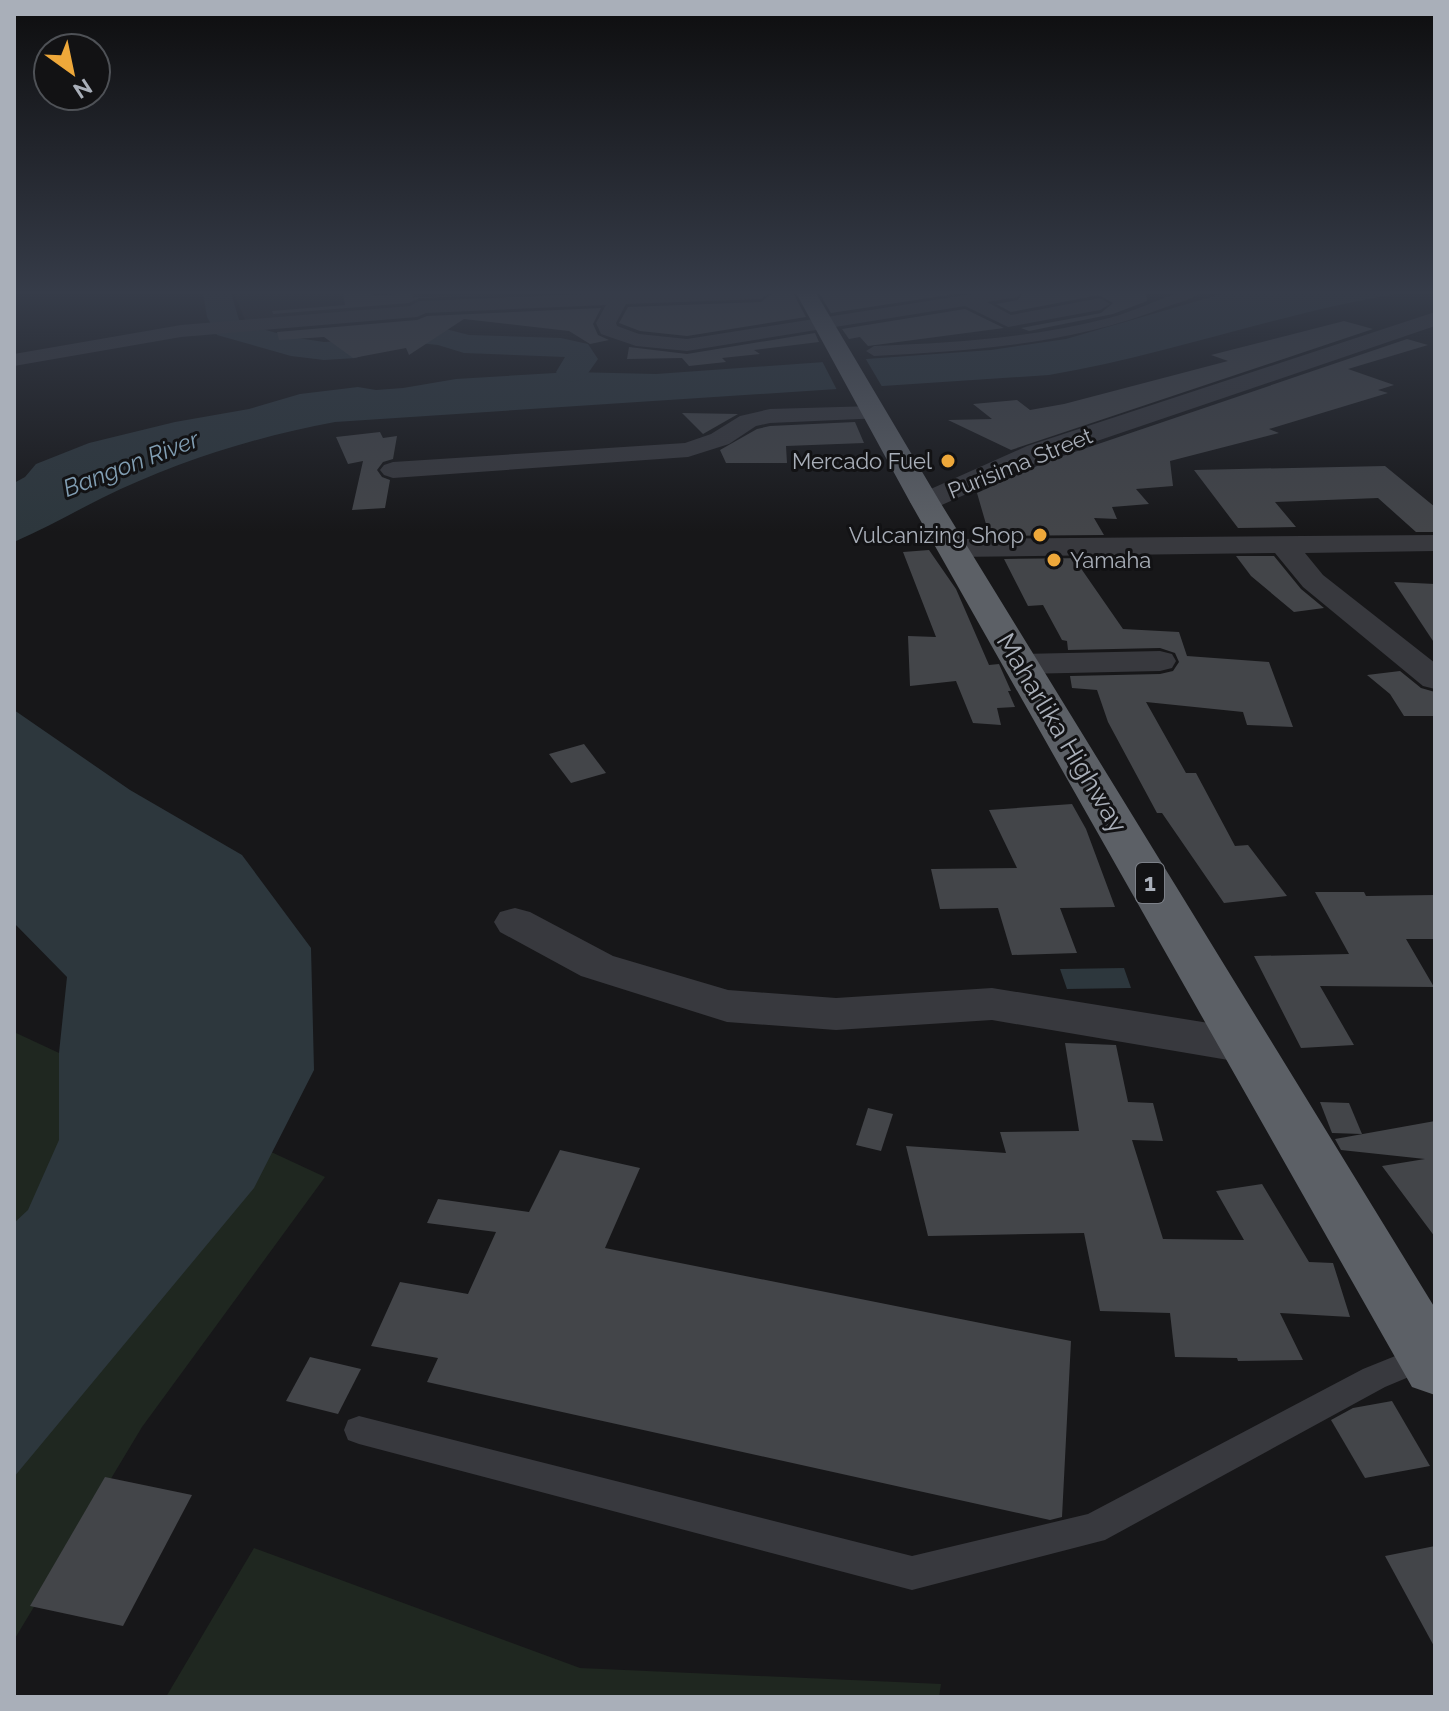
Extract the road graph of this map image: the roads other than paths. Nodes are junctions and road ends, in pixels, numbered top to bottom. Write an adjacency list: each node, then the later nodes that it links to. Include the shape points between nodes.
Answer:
1 (851, 373): 3 (highway, Maharlika Highway / 1)
2 (1274, 373): 5 (street, Purisima Street, via 1037,452)
3 (870, 406): 4 (street, via 748,421 720,439 688,450); 5 (highway, Maharlika Highway / 1)
4 (393, 470)
5 (925, 502): 8 (highway, Maharlika Highway / 1)
6 (1435, 543): 7 (street)
7 (1282, 544): 8 (street); 11 (street, via 1313,581)
8 (953, 548): 10 (highway, Maharlika Highway / 1)
9 (1160, 661): 10 (street)
10 (1021, 664): 13 (highway, Maharlika Highway / 1)
11 (1435, 679)
12 (515, 922): 13 (street, via 597,966 727,1006 836,1014 992,1004)
13 (1246, 1046): 14 (highway, Maharlika Highway / 1)
14 (1432, 1361): 15 (lane, via 1374,1378 1093,1529 912,1573)
15 (359, 1430)

